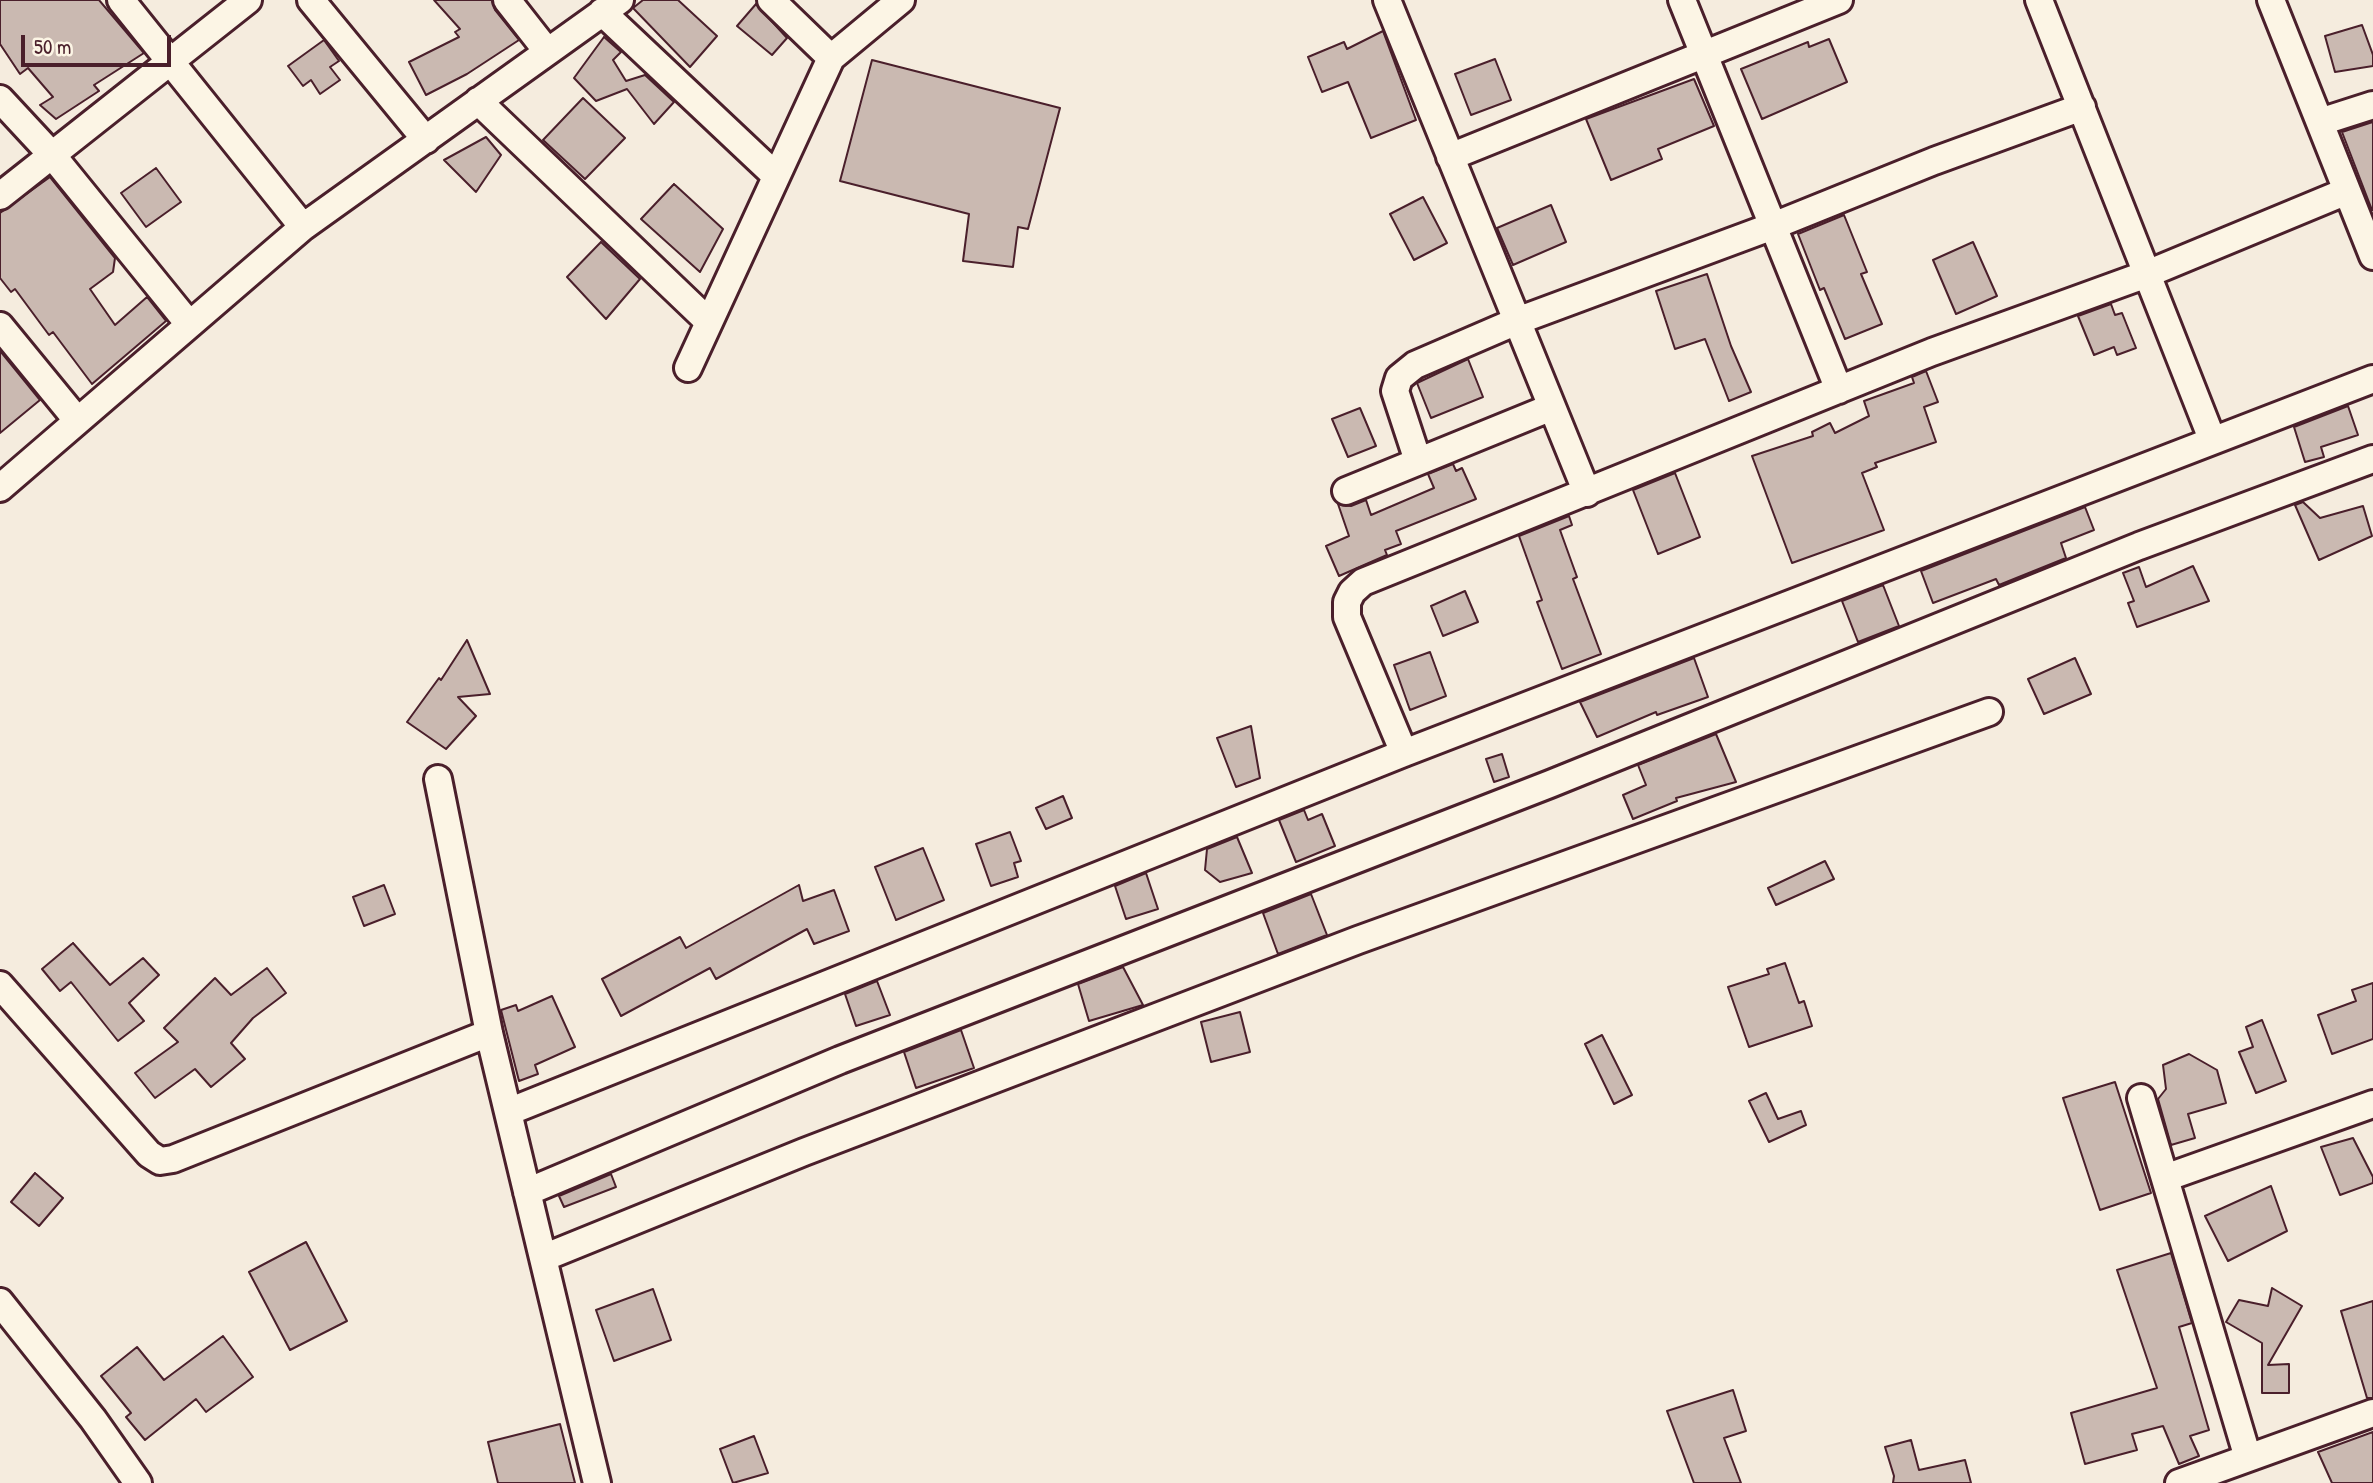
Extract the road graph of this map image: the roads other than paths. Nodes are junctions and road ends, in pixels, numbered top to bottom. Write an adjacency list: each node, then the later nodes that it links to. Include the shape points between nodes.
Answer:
1 (121, 0): 16 (street)
2 (248, 0): 16 (street)
3 (312, 0): 22 (street)
4 (507, 0): 13 (street)
5 (771, 0): 15 (street)
6 (901, 0): 15 (street)
7 (1387, 0): 24 (street)
8 (1682, 0): 14 (street)
9 (1839, 0): 14 (street)
10 (2039, 0): 20 (street)
11 (2272, 0): 21 (street)
12 (611, 6): 13 (street); 25 (street)
13 (547, 51): 18 (street)
14 (1704, 53): 24 (street); 28 (street)
15 (831, 58): 25 (street)
16 (170, 61): 23 (street); 29 (street)
17 (0, 99): 23 (street)
18 (478, 102): 22 (street); 32 (street)
19 (2373, 105): 21 (street)
20 (2082, 107): 28 (street); 31 (street)
21 (2320, 122): 26 (street)
22 (426, 140): 29 (street)
23 (51, 155): 27 (street); 34 (street)
24 (1450, 157): 33 (street)
25 (776, 176): 32 (street)
26 (2347, 191): 30 (street); 31 (street)
27 (0, 196)
28 (1773, 226): 33 (street); 38 (street)
29 (303, 227): 34 (street)
30 (2373, 256)
31 (2147, 274): 38 (street); 41 (street)
32 (709, 321): 36 (street)
33 (1517, 321): 39 (street); 43 (street, via 1415,365 1399,378 1395,391)
34 (189, 324): 40 (street)
35 (0, 326): 40 (street)
36 (688, 368)
37 (2373, 379): 41 (street)
38 (1839, 390): 46 (street)
39 (1552, 407): 43 (street); 46 (street)
40 (77, 420): 44 (street)
41 (2212, 439): 48 (street)
42 (2373, 459): 56 (street, via 2139,546 1550,784 904,1034)
43 (1418, 461): 45 (street)
44 (0, 488)
45 (1346, 491)
46 (1587, 493): 48 (street, via 1389,571 1352,592 1348,617)
47 (1989, 712): 57 (street, via 1358,940 804,1152)
48 (1404, 753): 54 (street)
49 (438, 779): 51 (street)
50 (0, 985): 51 (street, via 160,1161)
51 (489, 1033): 54 (street)
52 (2141, 1098): 55 (street)
53 (2373, 1104): 55 (street)
54 (508, 1112): 56 (street)
55 (2165, 1178): 60 (street)
56 (527, 1192): 57 (street)
57 (543, 1258): 62 (street)
58 (0, 1302): 61 (street)
59 (2373, 1413): 60 (street)
60 (2248, 1458): 63 (street)
61 (138, 1483)
62 (597, 1483)
63 (2179, 1483)

